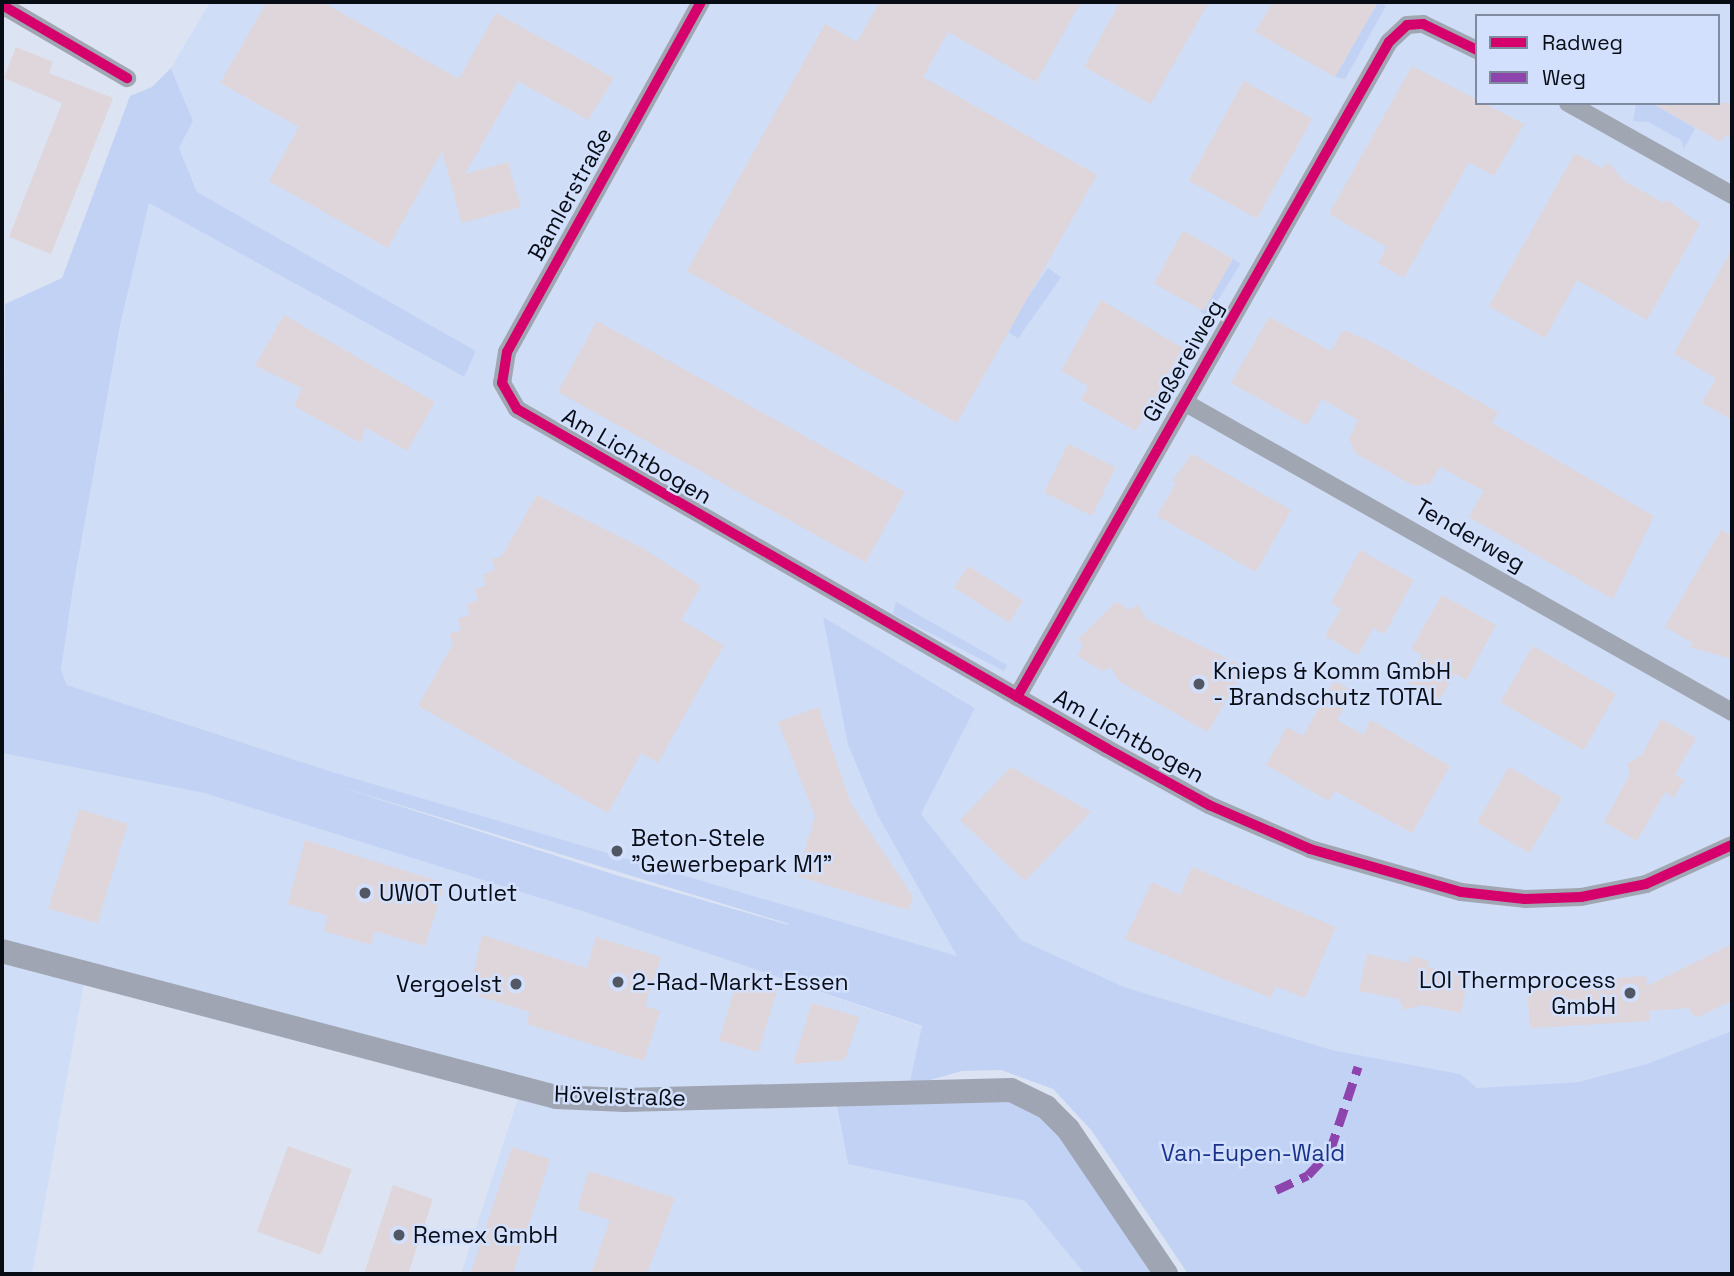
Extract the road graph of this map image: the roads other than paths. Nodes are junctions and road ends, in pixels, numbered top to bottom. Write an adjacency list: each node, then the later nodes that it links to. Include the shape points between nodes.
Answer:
1 (701, 2): 8 (street, Bamlerstraße, via 507,352 502,383)
2 (2, 5): 4 (street)
3 (1475, 49): 7 (street, Gießereiweg, via 1417,24 1402,28 1386,47)
4 (127, 78)
5 (1572, 105): 6 (street)
6 (1732, 195)
7 (1184, 402): 9 (street, Gießereiweg); 10 (street, Tenderweg)
8 (517, 409): 9 (street, Am Lichtbogen)
9 (1017, 697): 11 (street, Am Lichtbogen, via 1257,828 1356,865 1461,892 1525,899 1581,897 1667,877)
10 (1732, 712)
11 (1732, 845)
12 (2, 951): 13 (main road, Hövelstraße, via 556,1097 620,1100 1011,1090 1046,1107 1068,1129)
13 (1166, 1274)

